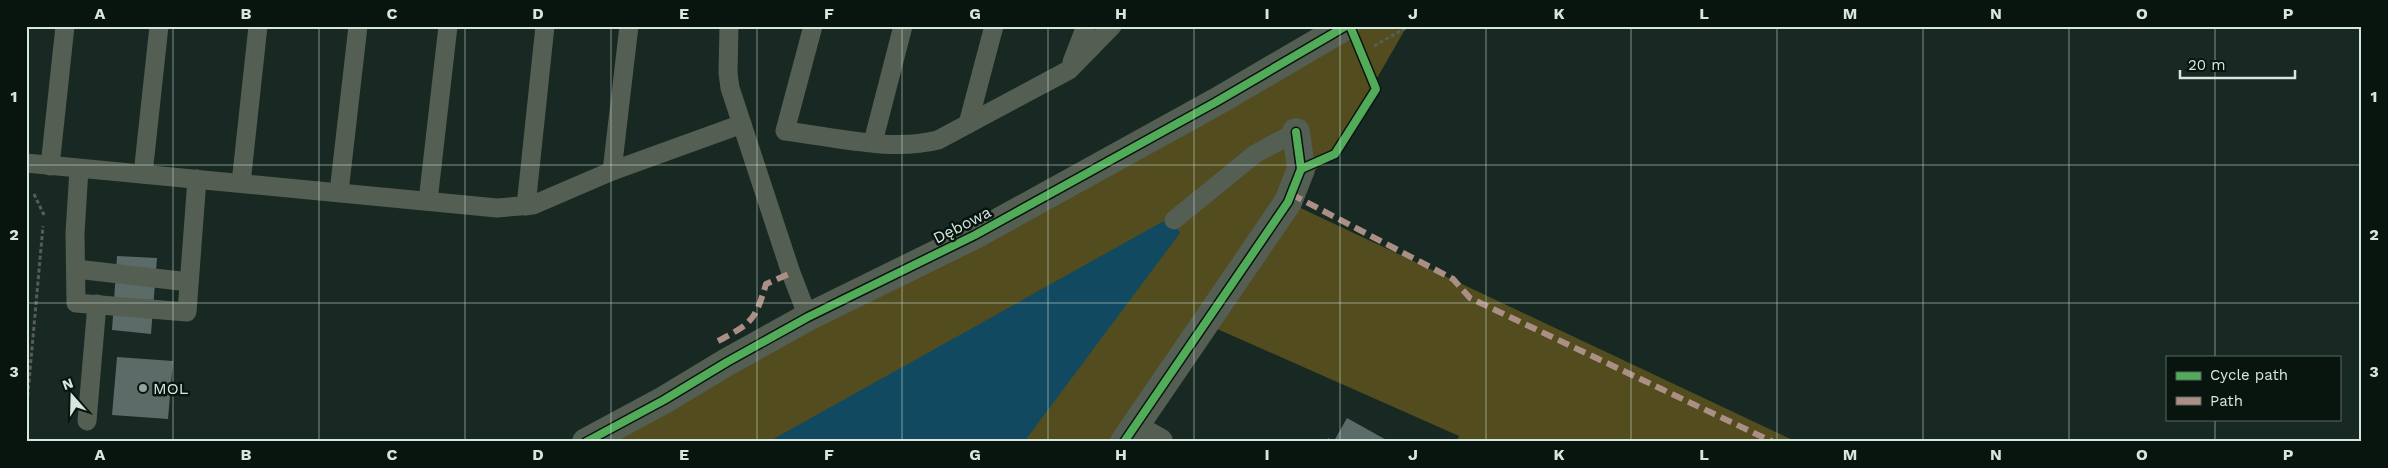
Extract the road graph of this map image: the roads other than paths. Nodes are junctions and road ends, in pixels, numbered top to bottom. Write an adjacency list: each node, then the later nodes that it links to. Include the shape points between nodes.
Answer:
1 (65, 26): 21 (lane)
2 (159, 26): 24 (lane)
3 (258, 26): 26 (lane)
4 (358, 26): 27 (lane)
5 (448, 26): 28 (lane)
6 (545, 26): 29 (lane)
7 (629, 26): 23 (lane)
8 (729, 26): 16 (lane, via 728,74)
9 (813, 26): 19 (lane, via 786,131)
10 (902, 26): 19 (lane)
11 (994, 26): 17 (lane)
12 (1086, 26): 15 (lane)
13 (1112, 26): 15 (lane)
14 (1346, 26): 34 (street, Dębowa, via 975,235)
15 (1070, 70): 17 (lane)
16 (742, 124): 23 (lane); 34 (lane)
17 (968, 124): 19 (lane, via 938,140 918,145)
18 (1296, 132): 30 (lane, via 1254,154); 36 (street, via 1301,169 1288,202)
19 (874, 142)
20 (26, 163): 21 (lane)
21 (50, 166): 22 (lane)
22 (78, 168): 24 (lane); 31 (lane)
23 (612, 171): 29 (lane, via 533,206)
24 (143, 174): 25 (lane)
25 (197, 179): 26 (lane); 32 (lane)
26 (241, 183): 27 (lane)
27 (339, 192): 28 (lane)
28 (428, 201): 29 (lane, via 497,208)
29 (526, 206)
30 (1174, 220)
31 (76, 269): 32 (lane); 33 (lane, via 76,302)
32 (189, 282): 33 (lane, via 187,312)
33 (97, 304): 35 (lane)
34 (808, 316): 37 (street, Dębowa)
35 (87, 421)
36 (1129, 435): 38 (street)
37 (586, 442)
38 (1159, 442)

